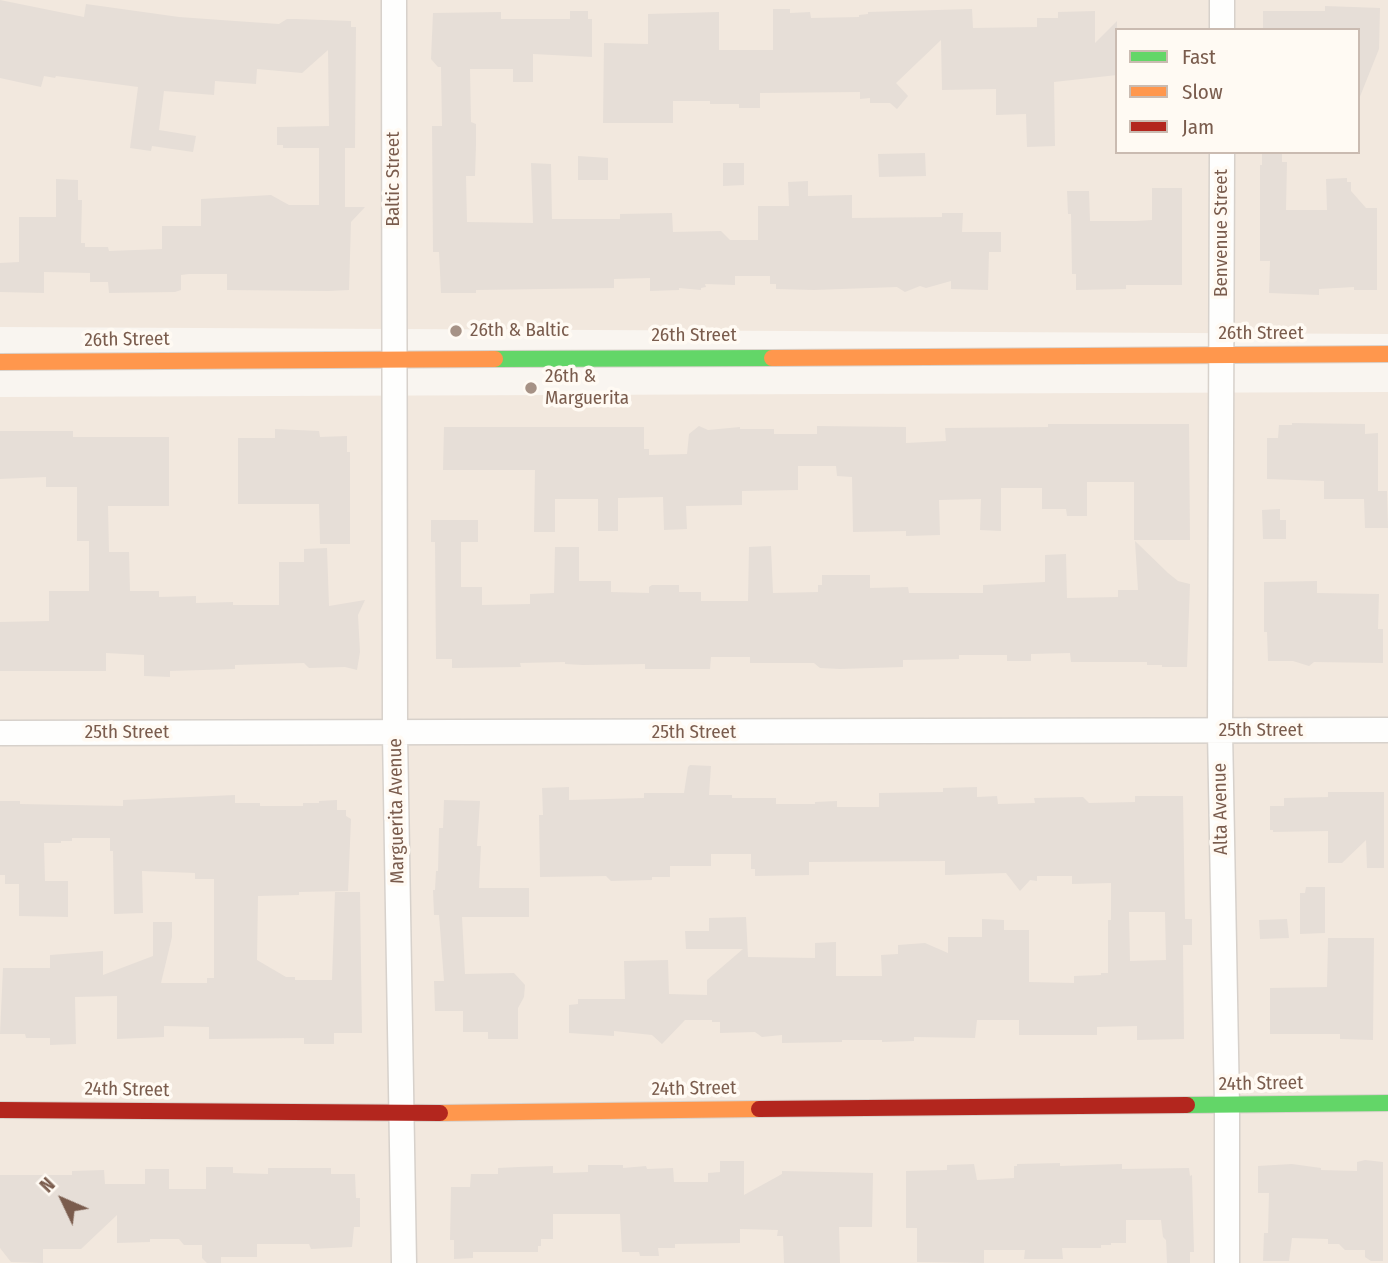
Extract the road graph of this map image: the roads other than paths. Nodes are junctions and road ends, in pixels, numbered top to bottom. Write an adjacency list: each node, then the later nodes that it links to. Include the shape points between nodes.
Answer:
1 (394, 0): 7 (street, Baltic Street)
2 (1222, 0): 3 (street)
3 (1222, 28)
4 (1222, 154): 6 (street, Benvenue Street)
5 (1388, 354): 6 (street, 26th Street)
6 (1223, 355): 7 (street, 26th Street); 10 (street, Alta Avenue)
7 (394, 358): 8 (street, 26th Street); 12 (street, Marguerita Avenue)
8 (0, 362)
9 (1388, 730): 10 (street, 25th Street)
10 (1220, 731): 12 (street, 25th Street); 14 (street, Alta Avenue)
11 (0, 733): 12 (street, 25th Street)
12 (395, 734): 16 (street, Marguerita Avenue)
13 (1388, 1103): 14 (street, 24th Street)
14 (1227, 1105): 16 (street, 24th Street); 18 (street, Alta Avenue)
15 (0, 1110): 16 (street, 24th Street)
16 (403, 1113): 17 (street, Marguerita Avenue)
17 (404, 1263)
18 (1227, 1263)

